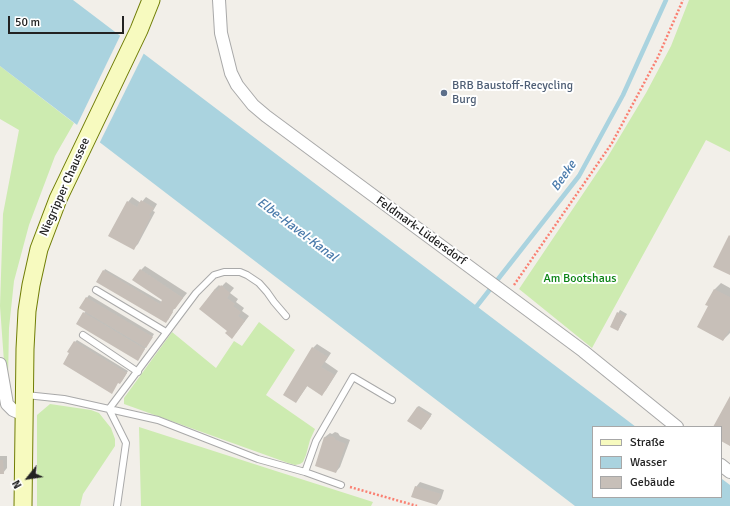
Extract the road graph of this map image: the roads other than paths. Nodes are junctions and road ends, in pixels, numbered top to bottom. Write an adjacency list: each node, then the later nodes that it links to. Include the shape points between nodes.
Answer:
1 (151, 0): 9 (main road, Niegripper Chaussee, via 58,199 39,249 27,311)
2 (218, 0): 13 (street, Feldmark-Lüdersdorf, via 221,33 231,73 253,105 582,351)
3 (96, 290): 5 (lane)
4 (286, 316): 5 (lane, via 259,283 240,272 224,272 214,275 196,293)
5 (166, 332): 8 (lane)
6 (82, 336): 8 (lane)
7 (0, 364): 12 (street, via 7,404)
8 (138, 372): 11 (lane)
9 (24, 394): 11 (lane, via 64,399); 12 (main road, Niegripper Chaussee)
10 (392, 400): 15 (lane, via 353,377 316,441)
11 (109, 409): 15 (lane, via 158,420 258,459); 19 (lane, via 126,443)
12 (24, 415): 18 (main road, Niegripper Chaussee)
13 (676, 426)
14 (722, 466): 16 (street)
15 (305, 472): 17 (lane)
16 (730, 472)
17 (341, 485)
18 (23, 506)
19 (117, 506)

